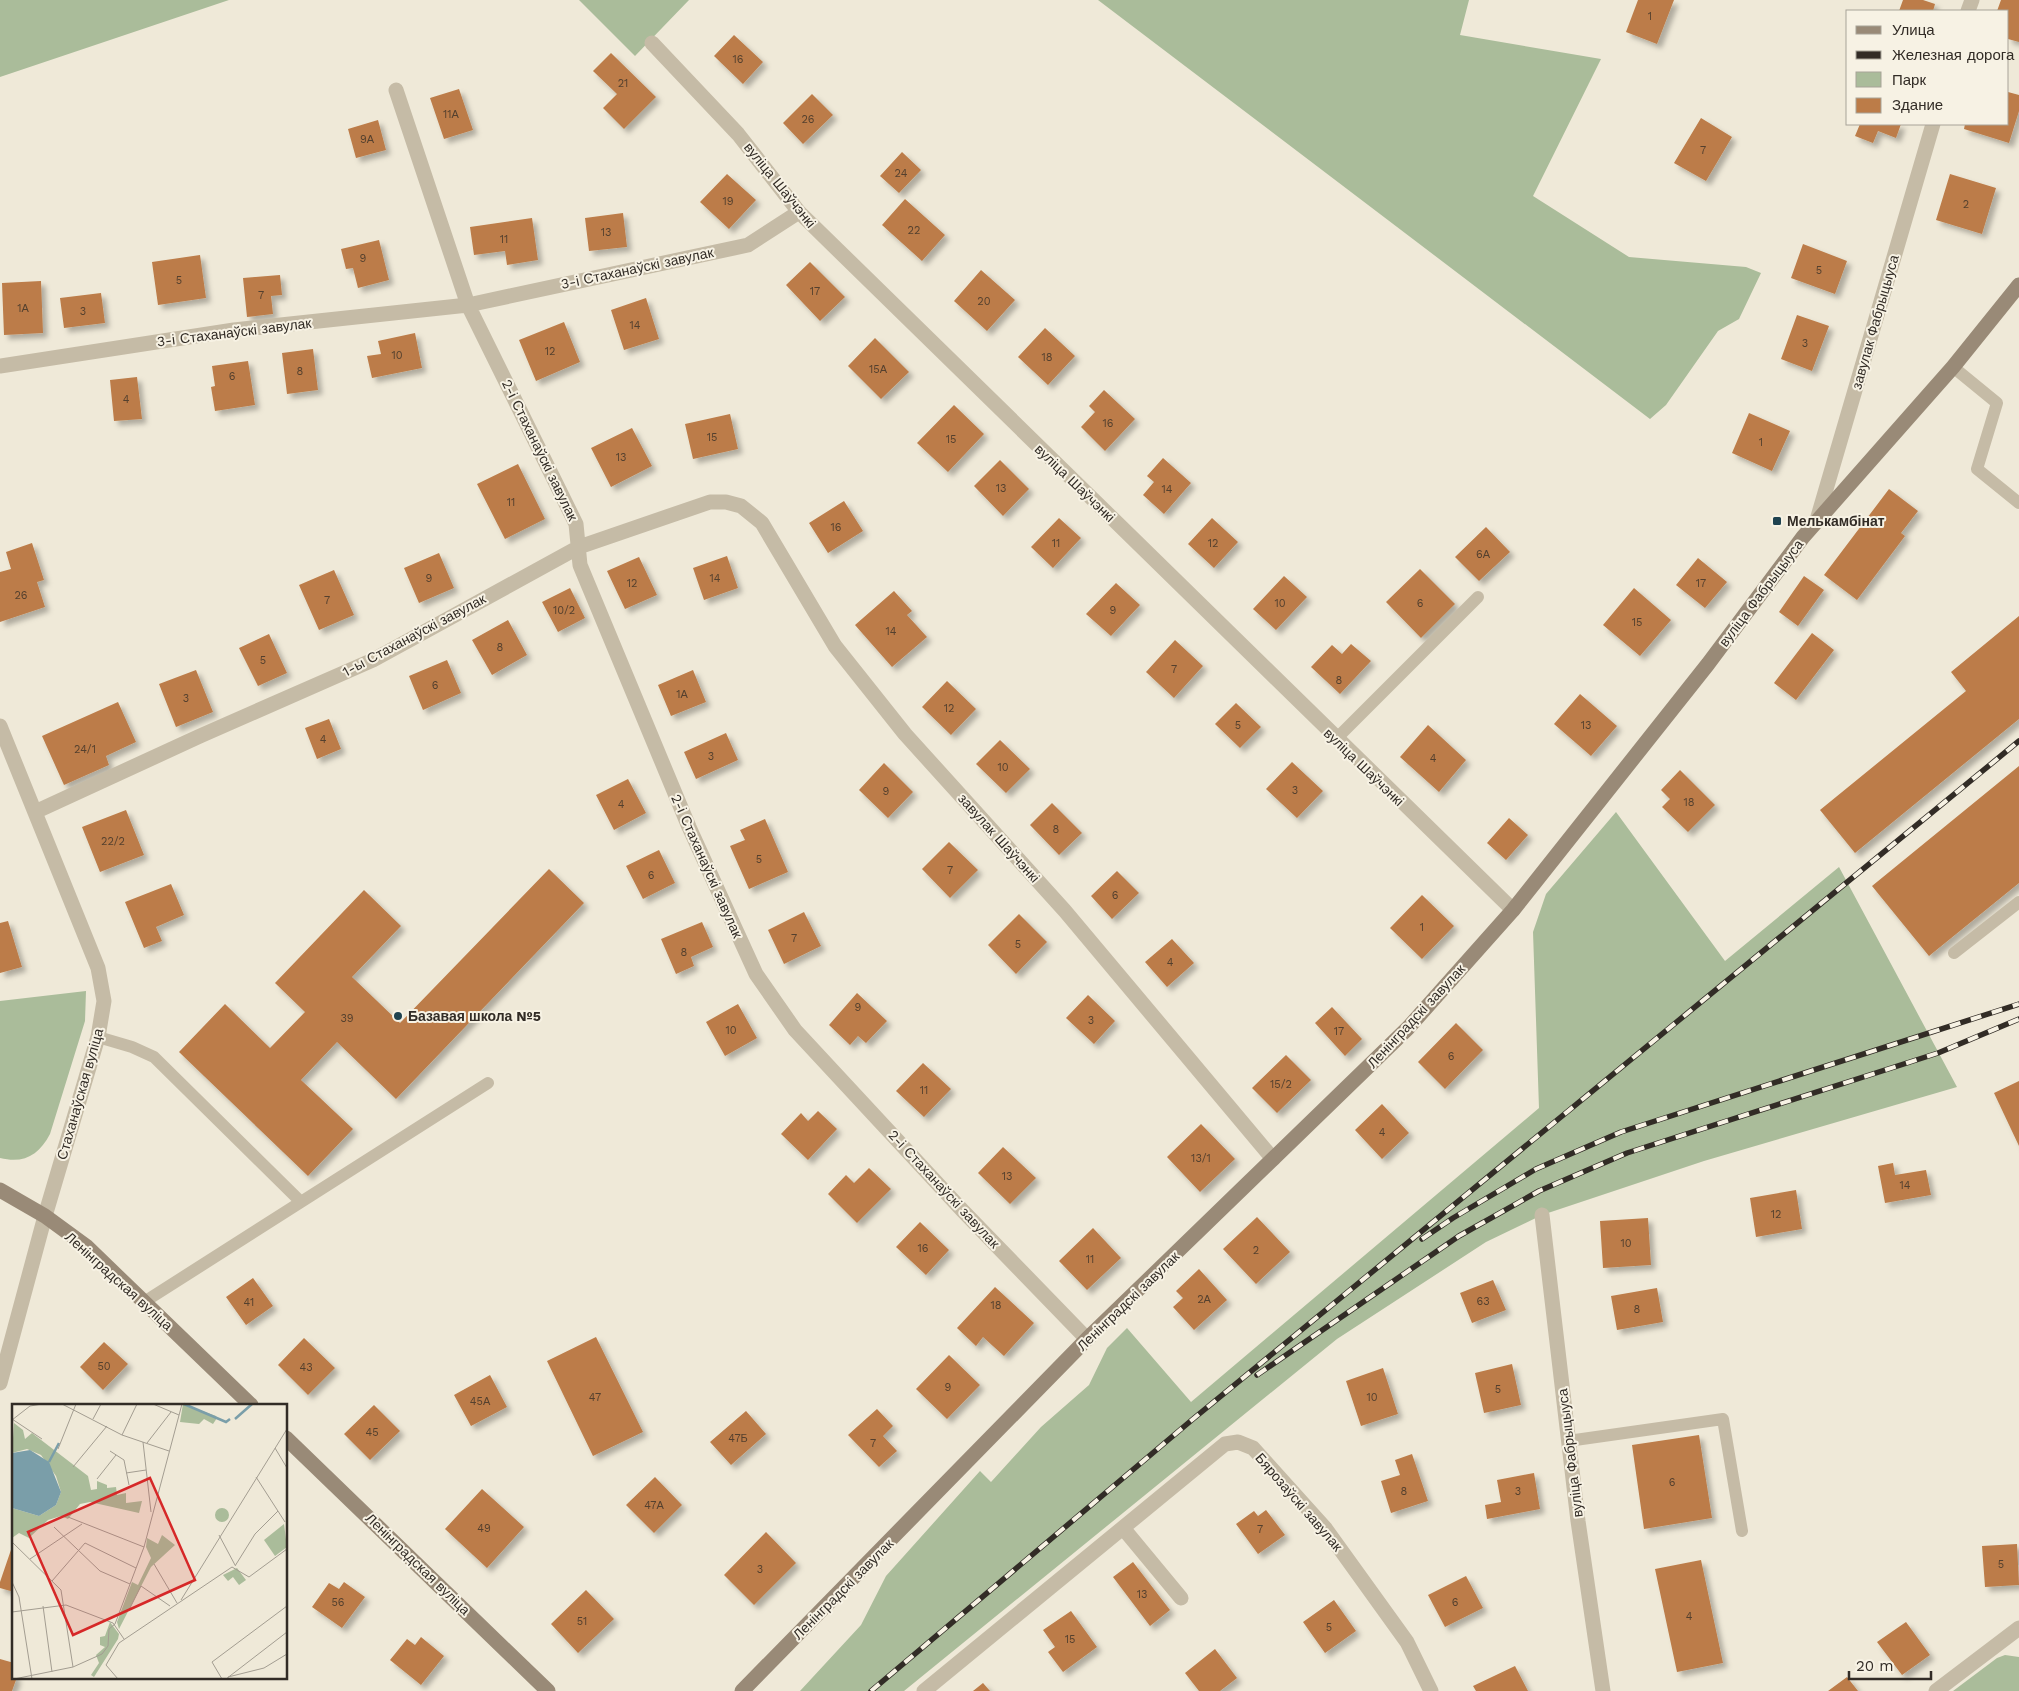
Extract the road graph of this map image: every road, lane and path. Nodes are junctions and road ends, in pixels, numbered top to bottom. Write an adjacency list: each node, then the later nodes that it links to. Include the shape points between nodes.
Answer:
1 (652, 43): 4 (street, вуліца Шаўчэнкі, via 738,134)
2 (396, 90): 6 (street)
3 (1933, 125): 11 (street, завулак Фабрыцыуса)
4 (798, 212): 6 (street, 3-і Стаханаўскі завулак, via 748,245); 15 (street, вуліца Шаўчэнкі)
5 (2019, 285): 8 (street, вуліца Фабрыцыуса)
6 (468, 305): 7 (street, 3-і Стаханаўскі завулак, via 234,330); 12 (street, 2-і Стаханаўскі завулак, via 576,524)
7 (0, 366)
8 (1953, 367): 9 (lane, via 1998,403 1977,469); 11 (street, вуліца Фабрыцыуса)
9 (2019, 503)
10 (742, 506): 12 (street, 1-ы Стаханаўскі завулак, via 710,502); 22 (street, завулак Шаўчэнкі, via 762,523 835,646 905,734 1065,911)
11 (1817, 520): 18 (street, вуліца Фабрыцыуса, via 1708,664)
12 (579, 547): 16 (street, 1-ы Стаханаўскі завулак, via 374,660); 28 (street, 2-і Стаханаўскі завулак, via 580,565 689,827 756,974 796,1030 962,1210)
13 (1478, 597): 15 (lane)
14 (0, 726): 16 (street, Стаханаўская вуліца)
15 (1336, 739): 18 (street, вуліца Шаўчэнкі)
16 (35, 812): 20 (street, Стаханаўская вуліца, via 98,968 104,1001)
17 (2019, 902): 19 (lane)
18 (1513, 910): 22 (street, Ленінградскі завулак, via 1408,1028)
19 (1954, 954)
20 (98, 1037): 24 (lane, via 154,1057); 26 (street, Стаханаўская вуліца)
21 (488, 1083): 24 (lane)
22 (1273, 1159): 28 (street, Ленінградскі завулак)
23 (0, 1190): 26 (street, Ленінградская вуліца)
24 (302, 1202): 27 (lane)
25 (1542, 1215): 32 (street, вуліца Фабрыцыуса)
26 (45, 1216): 27 (street, Ленінградская вуліца, via 86,1246); 29 (street, Стаханаўская вуліца)
27 (144, 1302): 30 (street, Ленінградская вуліца)
28 (1087, 1339): 38 (street, Ленінградскі завулак)
29 (0, 1383)
30 (250, 1404)
31 (288, 1440): 37 (street, Ленінградская вуліца)
32 (1568, 1441): 34 (lane, via 1723,1419); 41 (street, вуліца Фабрыцыуса)
33 (1123, 1528): 35 (street); 39 (street, Бярозаўскі завулак); 40 (street, Бярозаўскі завулак, via 1225,1444 1238,1442 1253,1448 1325,1528 1407,1642)
34 (1742, 1532)
35 (1181, 1598)
36 (2019, 1628): 42 (street)
37 (548, 1691)
38 (742, 1691)
39 (924, 1691)
40 (1431, 1691)
41 (1603, 1691)
42 (1936, 1691)

